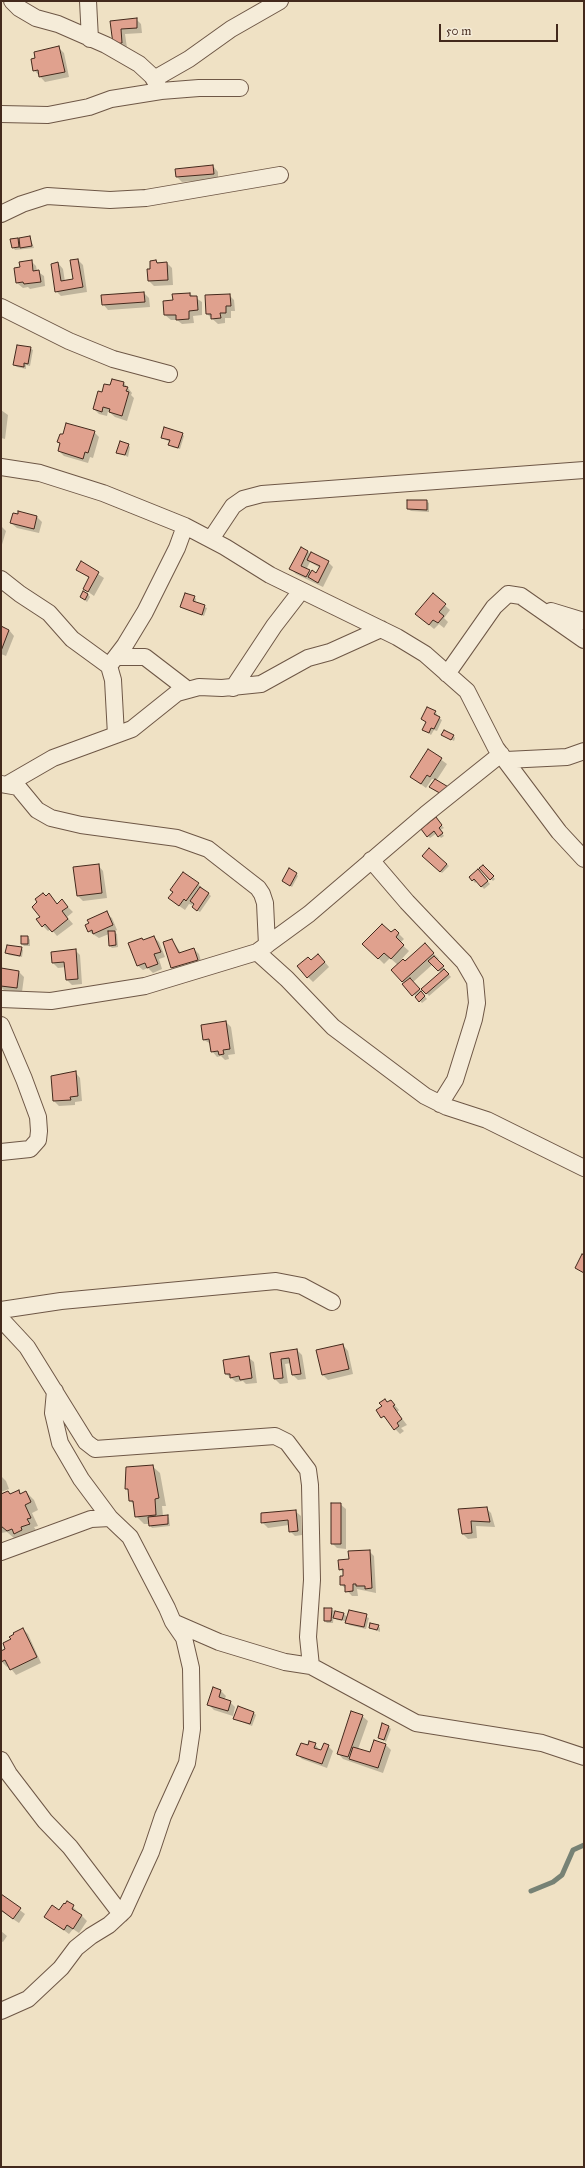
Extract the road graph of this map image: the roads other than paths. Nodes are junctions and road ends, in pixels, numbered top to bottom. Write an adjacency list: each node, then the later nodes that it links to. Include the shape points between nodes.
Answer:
1 (12, 1): 4 (street, via 36,18 58,24)
2 (88, 1): 4 (street)
3 (280, 1): 5 (street, via 231,29)
4 (90, 39): 5 (street, via 140,64)
5 (158, 85): 6 (street); 7 (street, via 89,107 48,114)
6 (240, 88)
7 (1, 114)
8 (280, 175): 9 (street, via 146,198 110,200 48,196)
9 (1, 214)
10 (1, 307): 11 (street, via 112,359)
11 (169, 374)
12 (1, 467): 14 (street, via 40,473 103,493)
13 (584, 470): 15 (street, via 262,494 242,499 233,506)
14 (185, 526): 15 (street); 22 (street, via 177,548 145,612)
15 (211, 539): 17 (street)
16 (1, 579): 22 (street, via 49,612 72,639)
17 (300, 591): 20 (street); 24 (street)
18 (536, 607): 19 (street); 21 (street); 23 (street, via 521,596 508,594 502,598)
19 (584, 621)
20 (381, 629): 23 (street, via 425,654); 24 (street, via 330,652 308,658 261,684)
21 (584, 640)
22 (113, 661): 25 (street, via 145,657); 26 (street)
23 (447, 674): 28 (street, via 467,691 496,748)
24 (233, 688): 25 (street, via 199,687)
25 (188, 690): 26 (street, via 177,692 132,729)
26 (116, 735): 29 (street, via 53,758)
27 (584, 751): 28 (street, via 567,757)
28 (504, 757): 30 (street, via 559,832); 31 (street)
29 (6, 781): 32 (street, via 18,787 38,810 51,818 81,825 177,838 208,849 258,888 262,894 266,903)
30 (584, 859)
31 (371, 860): 32 (street, via 309,914); 35 (street, via 464,962 475,981 477,1003 474,1019 455,1080)
32 (262, 949): 33 (street, via 145,986 51,1001); 35 (street, via 333,1028 425,1096)
33 (1, 999)
34 (1, 1025): 36 (street, via 38,1117 39,1131 38,1140 30,1149)
35 (440, 1104): 37 (street, via 487,1120)
36 (1, 1152)
37 (584, 1168)
38 (332, 1302): 39 (street, via 302,1286 276,1281 61,1301)
39 (1, 1310)
40 (1, 1319): 41 (street, via 27,1347)
41 (55, 1391): 42 (street, via 53,1413 60,1443 81,1479); 45 (street, via 86,1442 95,1449 275,1436 287,1442 308,1470 310,1485 312,1580 308,1637)
42 (110, 1518): 43 (street, via 91,1519); 44 (street, via 130,1537)
43 (1, 1552)
44 (173, 1622): 45 (street, via 218,1642 285,1662); 48 (street, via 184,1638 191,1668 192,1729 187,1763 163,1816 151,1852)
45 (311, 1666): 46 (street, via 416,1723 542,1743)
46 (584, 1757)
47 (1, 1760): 48 (street, via 40,1815 70,1847)
48 (121, 1914): 49 (street, via 76,1948 61,1968 28,1999)
49 (1, 2011)

